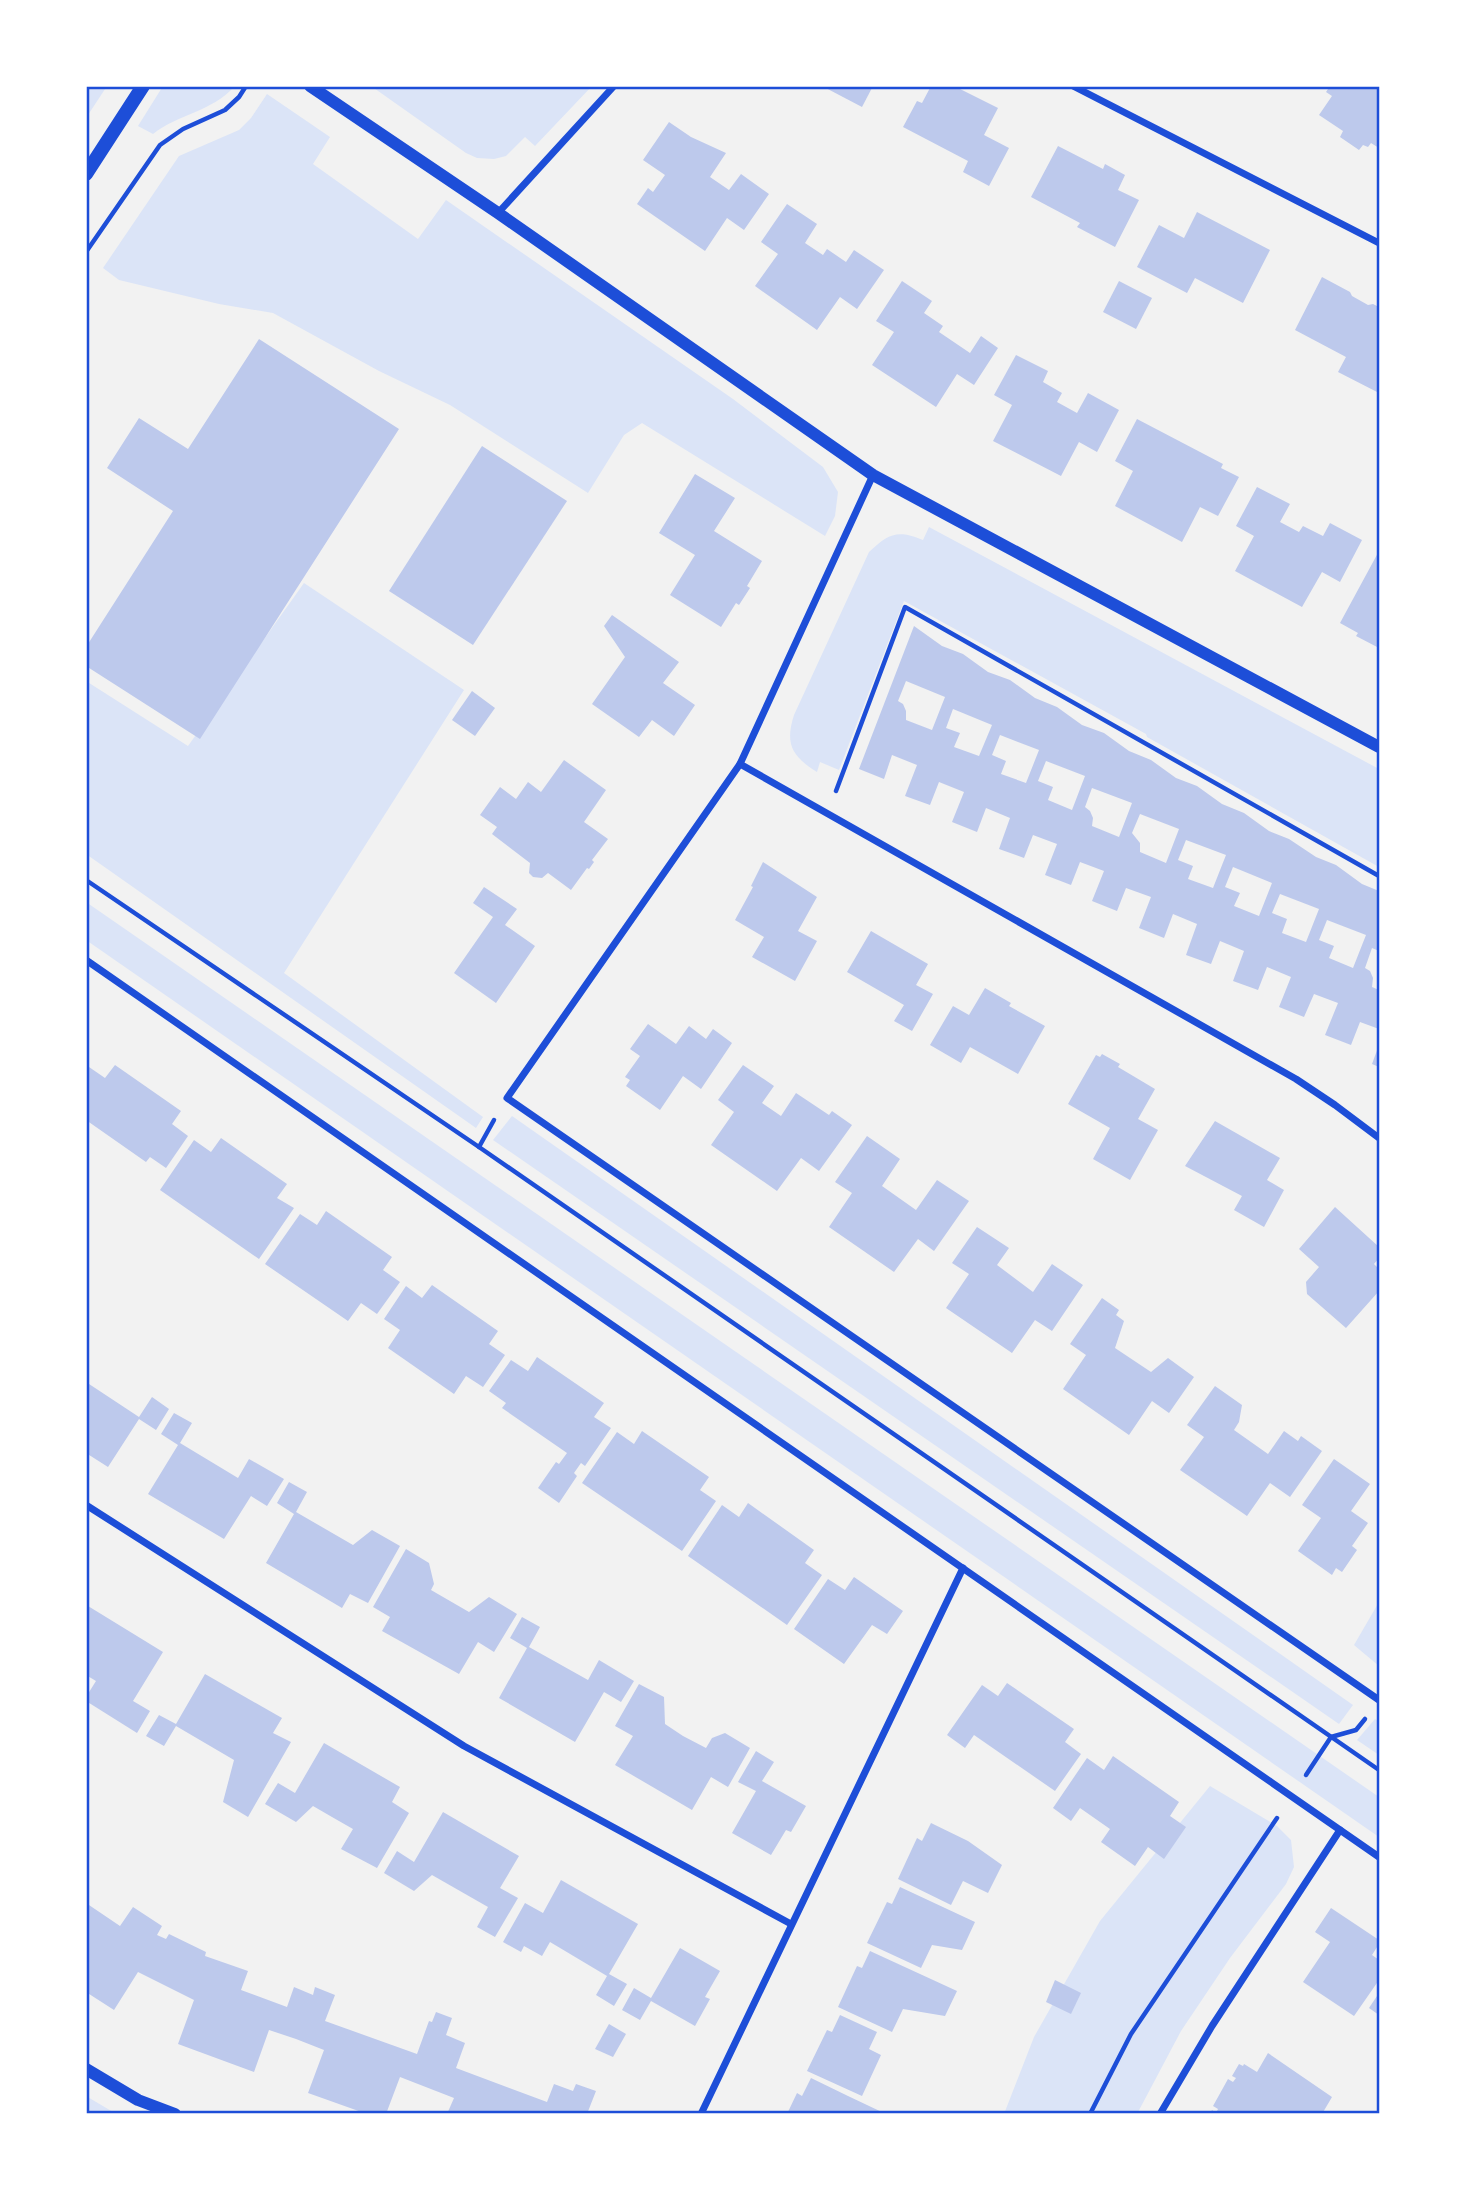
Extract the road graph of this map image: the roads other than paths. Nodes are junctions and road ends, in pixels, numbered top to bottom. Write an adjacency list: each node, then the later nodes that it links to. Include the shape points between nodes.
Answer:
1 (143, 86): 5 (main road)
2 (310, 86): 6 (street)
3 (614, 86): 6 (street)
4 (1073, 86): 7 (street)
5 (86, 174)
6 (498, 213): 8 (street)
7 (1379, 243)
8 (873, 475): 9 (street); 10 (street)
9 (1379, 747)
10 (740, 764): 12 (street, via 1296,1079); 15 (street, via 507,1098)
11 (86, 960): 14 (street)
12 (1379, 1139)
13 (86, 1504): 18 (street, via 464,1746)
14 (963, 1568): 16 (street); 18 (street)
15 (1379, 1700)
16 (1340, 1830): 17 (street); 22 (street)
17 (1379, 1857)
18 (791, 1924): 21 (street)
19 (86, 2069): 20 (street, via 138,2100)
20 (176, 2114)
21 (701, 2114)
22 (1160, 2114)

